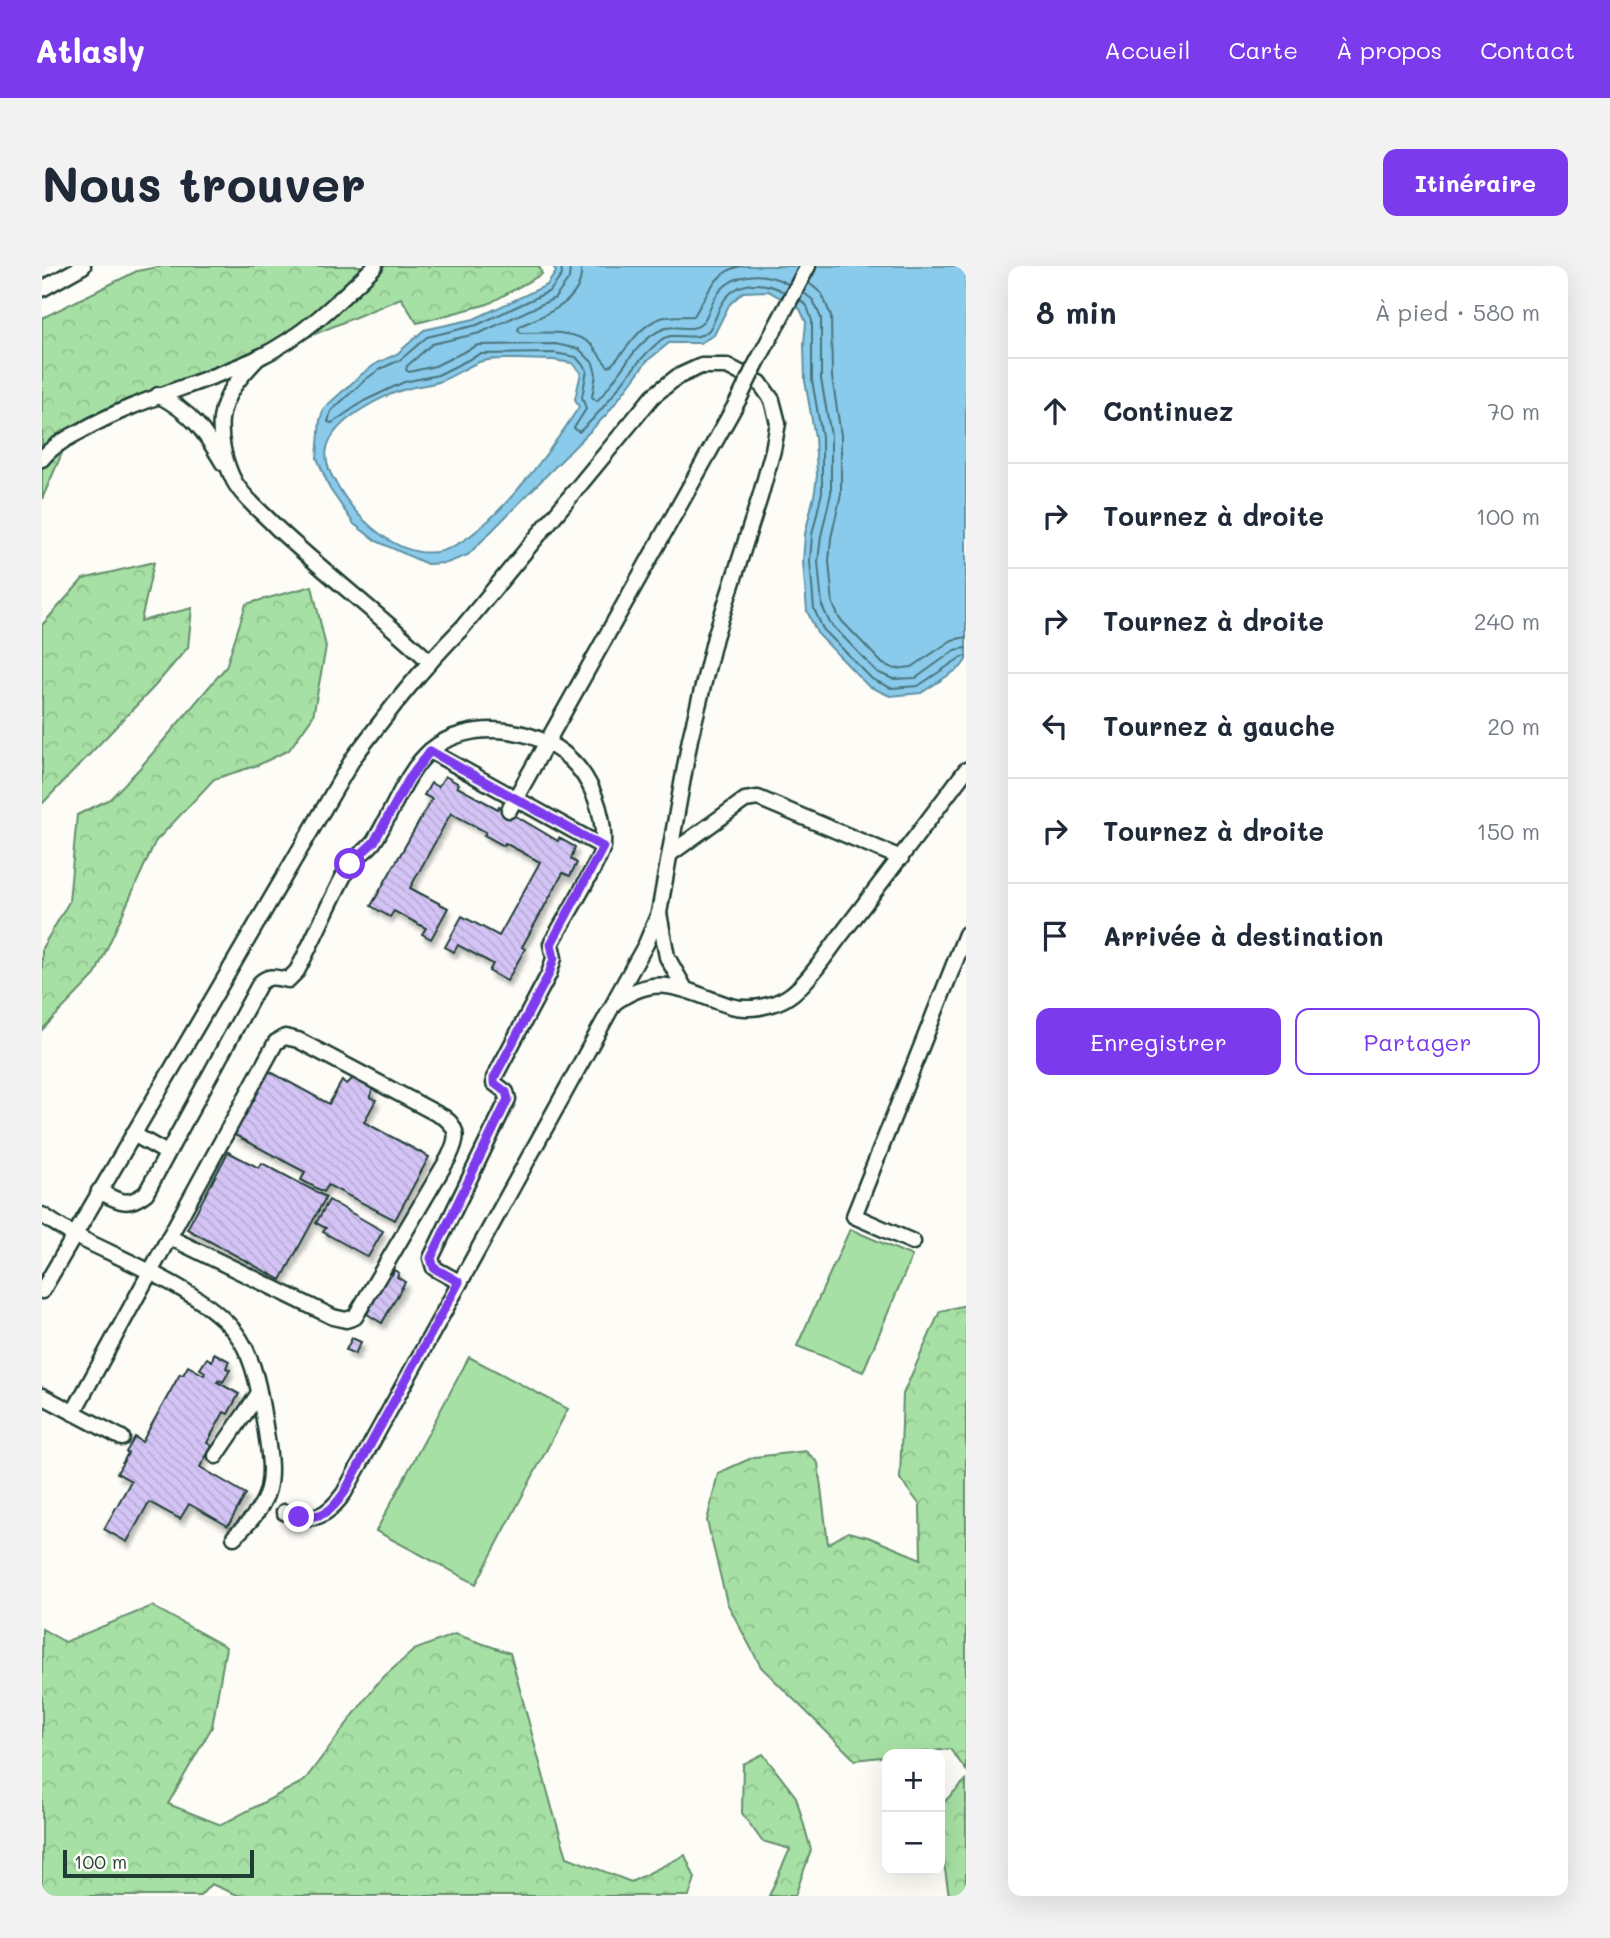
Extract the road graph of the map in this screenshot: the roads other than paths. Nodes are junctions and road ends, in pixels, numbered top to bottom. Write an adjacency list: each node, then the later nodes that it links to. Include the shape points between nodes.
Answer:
1 (83, 266): 4 (lane)
2 (375, 266): 5 (lane, via 317,320)
3 (808, 266): 10 (lane, bridge, via 740,397)
4 (42, 289)
5 (260, 357): 6 (lane); 8 (lane, via 239,378 221,418 225,458)
6 (158, 395): 7 (lane, via 117,411); 8 (lane, via 182,408 199,425)
7 (42, 459)
8 (234, 482): 9 (lane, via 308,557)
9 (429, 661): 15 (lane, via 653,396 701,366 727,366 760,383 772,400 778,423 773,450 715,637); 21 (lane, via 354,757)
10 (546, 742): 11 (lane, via 513,732 484,730 455,735); 13 (lane); 14 (lane, via 569,758 586,780 599,805)
11 (430, 751): 13 (lane); 22 (lane, via 374,842 350,864 298,971 288,979 272,976 260,983)
12 (966, 769): 16 (lane)
13 (512, 804): 14 (lane)
14 (603, 847): 29 (lane, via 551,944 554,958 549,974 494,1078 508,1099 431,1258 434,1268)
15 (670, 854): 16 (lane, via 745,800 758,798); 17 (lane)
16 (901, 858): 19 (lane, via 790,995 767,1005 733,1008)
17 (659, 913): 19 (lane, via 667,957); 20 (lane)
18 (966, 934): 27 (lane, via 854,1216)
19 (685, 989): 20 (lane, via 645,986)
20 (614, 1003): 29 (lane)
21 (132, 1134): 22 (lane); 23 (lane)
22 (167, 1153): 23 (lane, via 146,1194 136,1201 124,1202)
23 (99, 1191): 25 (lane)
24 (42, 1215): 25 (lane)
25 (73, 1234): 28 (lane); 30 (lane)
26 (169, 1237): 26 (lane, via 269,1050 285,1037 445,1118 456,1131 457,1141 449,1157 355,1317 333,1317); 28 (lane)
27 (913, 1242)
28 (150, 1273): 31 (lane, via 227,1322 241,1340); 33 (lane)
29 (459, 1282): 36 (lane, via 339,1501 319,1517)
30 (42, 1291)
31 (259, 1393): 35 (lane); 37 (lane, via 270,1460 268,1491 256,1517)
32 (42, 1395): 33 (lane)
33 (73, 1412): 34 (lane)
34 (122, 1438)
35 (216, 1456)
36 (284, 1512)
37 (234, 1537)

